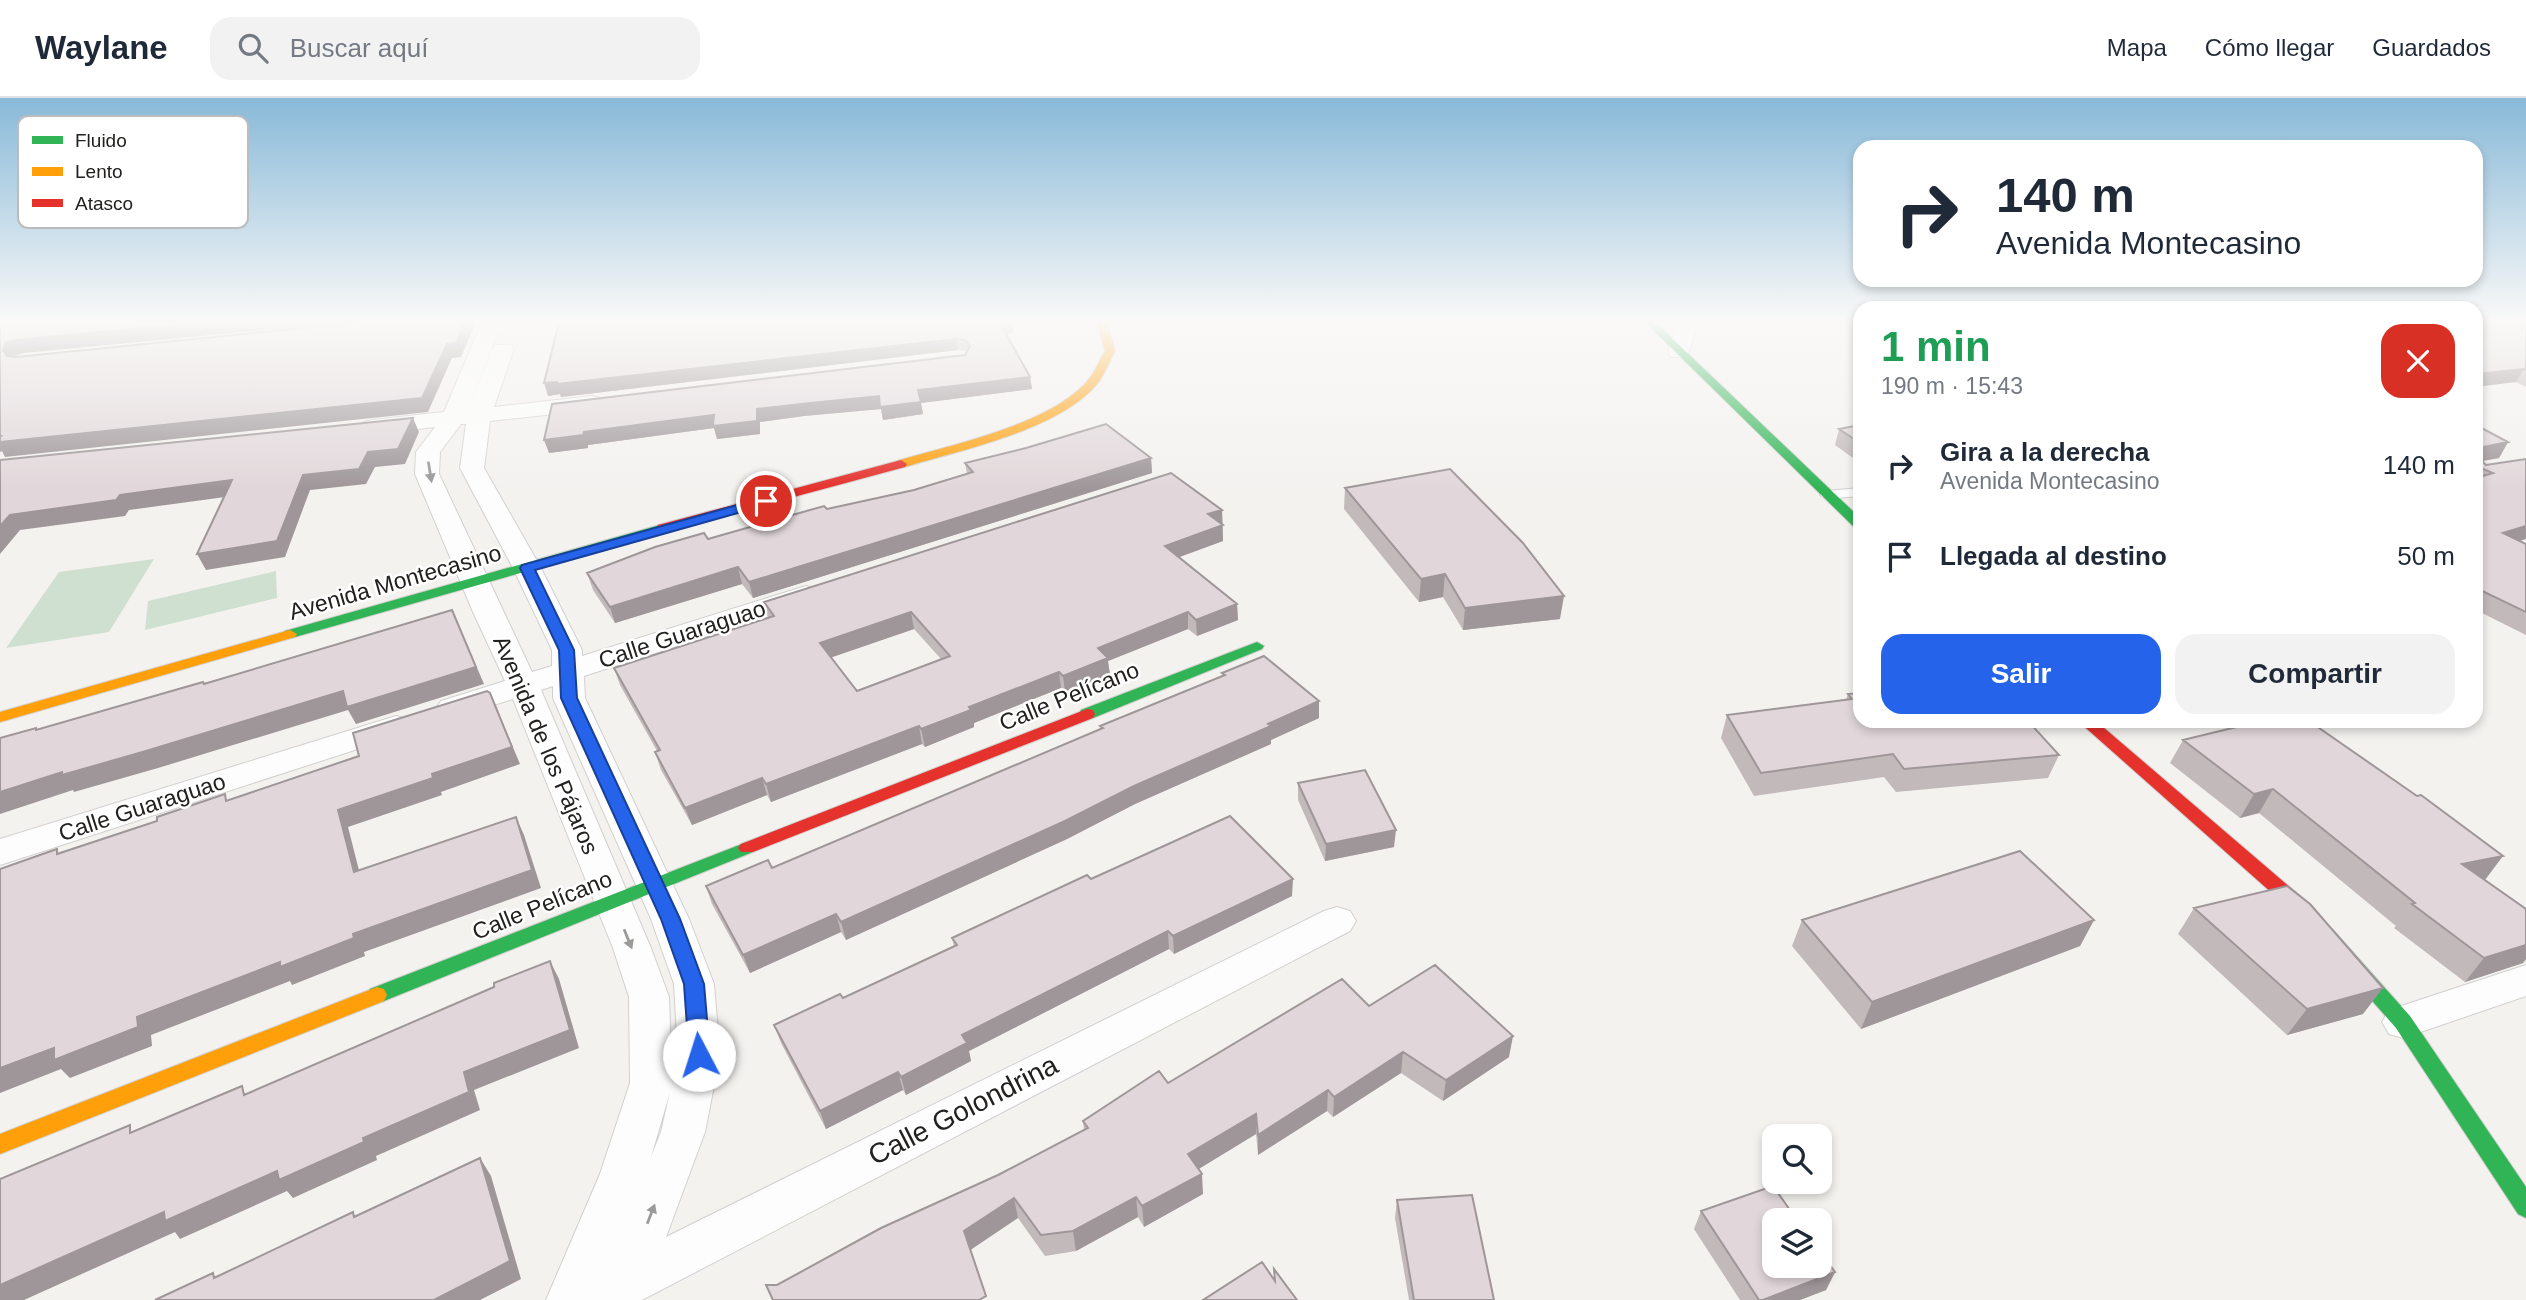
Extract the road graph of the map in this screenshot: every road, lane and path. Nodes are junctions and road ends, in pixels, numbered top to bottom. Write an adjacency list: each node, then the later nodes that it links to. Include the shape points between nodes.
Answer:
1 (469, 378): 7 (street, Avenida de los Pájaros)
2 (493, 378): 6 (street, Avenida de los Pájaros)
3 (1095, 378): 12 (street, Avenida Montecasino, via 1060,410 994,435)
4 (1706, 378): 10 (street)
5 (616, 400): 6 (street)
6 (479, 416): 7 (street); 12 (street, Avenida de los Pájaros, via 472,468)
7 (453, 419): 8 (street); 13 (street, Avenida de los Pájaros, one-way to 13, via 428,452 427,474)
8 (343, 430)
9 (1853, 493): 10 (lane)
10 (1826, 495): 11 (street)
11 (1853, 519)
12 (527, 568): 13 (street, Avenida Montecasino); 16 (street, Avenida de los Pájaros, via 567,650)
13 (475, 583): 17 (street, Avenida de los Pájaros); 18 (street, Avenida Montecasino)
14 (833, 586): 16 (street, Calle Guaraguao)
15 (1257, 646): 21 (street, Calle Pelícano)
16 (568, 671): 17 (street, Calle Guaraguao); 21 (street, Avenida de los Pájaros, via 569,698)
17 (523, 686): 20 (street, Calle Guaraguao); 22 (street, Avenida de los Pájaros)
18 (0, 717)
19 (2095, 728): 25 (street, via 2305,911)
20 (0, 852)
21 (654, 884): 22 (street, Calle Pelícano); 28 (street, Avenida de los Pájaros, one-way to 21, via 683,1132 699,1055 694,984)
22 (613, 902): 26 (street, Calle Pelícano); 29 (street, Avenida de los Pájaros, one-way to 29, via 649,997 651,1083 623,1174)
23 (1337, 921): 28 (street, Calle Golondrina)
24 (2526, 980): 25 (street)
25 (2403, 1022): 27 (street)
26 (0, 1144)
27 (2526, 1207)
28 (611, 1294)
29 (570, 1300)

